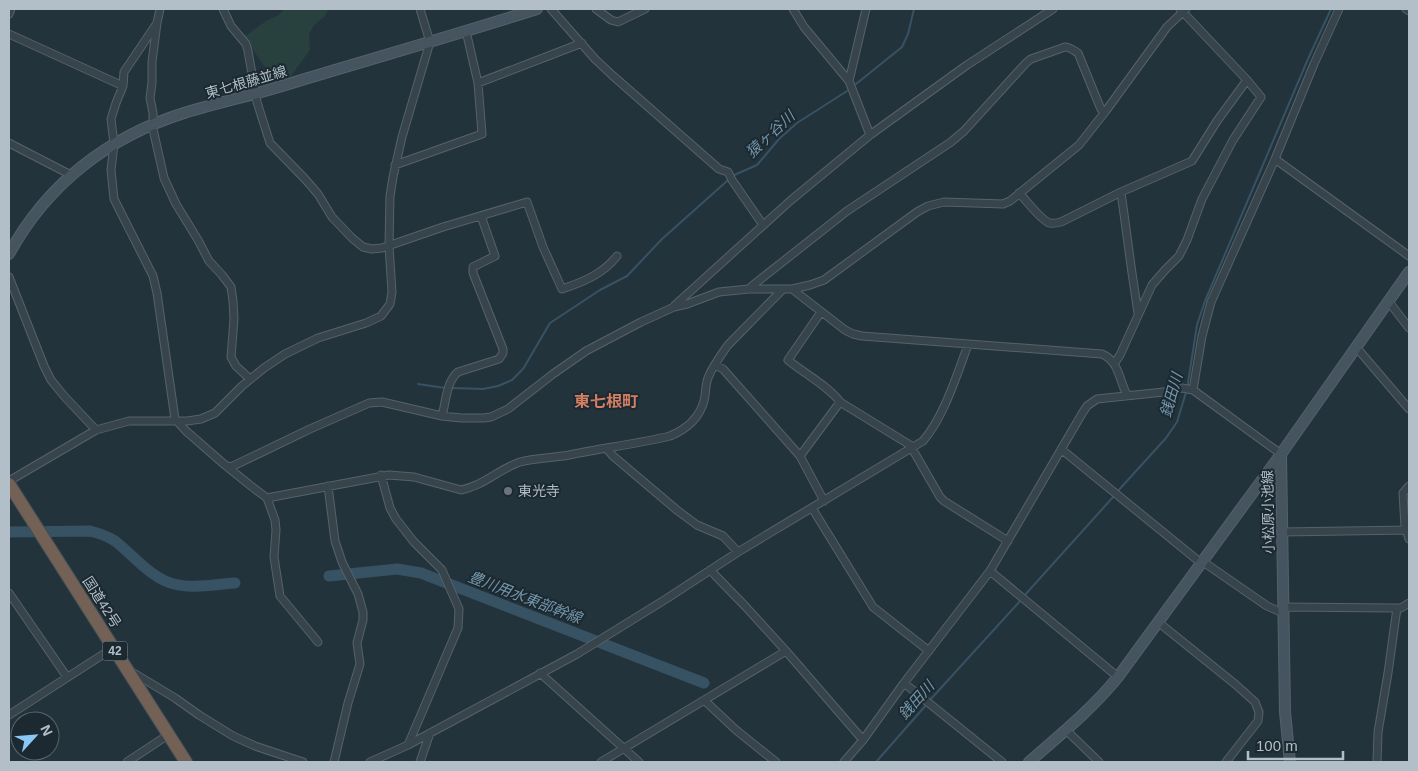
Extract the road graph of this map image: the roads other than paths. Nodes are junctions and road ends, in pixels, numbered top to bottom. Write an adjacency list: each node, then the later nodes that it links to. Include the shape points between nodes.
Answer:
1 (10, 9): 16 (street)
2 (160, 9): 17 (street)
3 (223, 9): 26 (street, via 246,44)
4 (420, 9): 20 (street)
5 (537, 9): 18 (main road, 東七根藤並線)
6 (551, 9): 21 (street)
7 (596, 9): 8 (street, via 618,22)
8 (645, 9)
9 (793, 9): 23 (street)
10 (866, 9): 23 (street)
11 (1053, 9): 29 (street, via 966,65)
12 (1339, 9): 32 (street)
13 (1406, 9): 15 (street)
14 (1183, 10): 22 (street); 27 (street)
15 (1409, 11)
16 (9, 14)
17 (157, 23): 25 (street, via 124,72); 28 (street, via 150,98)
18 (466, 31): 20 (main road, 東七根藤並線); 24 (street)
19 (9, 34): 25 (street)
20 (430, 42): 26 (main road, 東七根藤並線); 33 (street)
21 (582, 43): 24 (street); 38 (street, via 612,75 719,169 728,172)
22 (1248, 80): 35 (street, via 1192,161); 51 (street, via 1261,97 1233,140 1202,199 1180,256 1152,285)
23 (848, 81): 29 (street)
24 (478, 83): 33 (street, via 482,134)
25 (124, 86): 31 (street, via 111,119)
26 (257, 94): 28 (main road, 東七根藤並線, via 184,113); 39 (street, via 270,142 306,179 332,217 363,247)
27 (1105, 112): 36 (street, via 1079,145); 45 (street, via 1078,53 1064,47 1032,59 964,132 847,211)
28 (153, 125): 31 (main road, 東七根藤並線); 57 (street, via 164,178 176,204 209,262 231,288 234,319 231,357)
29 (870, 135): 38 (street)
30 (9, 144): 34 (street)
31 (114, 144): 34 (main road, 東七根藤並線); 63 (street, via 111,170 114,199 153,276)
32 (1275, 159): 42 (street); 58 (street, via 1211,302)
33 (396, 165): 39 (street, via 390,196)
34 (71, 175): 40 (main road, 東七根藤並線, via 41,205)
35 (1121, 192): 36 (street, via 1052,224); 51 (street)
36 (1019, 193): 47 (street, via 999,205 944,202 928,206 824,280)
37 (482, 216): 39 (street); 41 (street, via 527,202 562,289 602,272); 62 (street, via 495,256 473,267 473,273 503,353 499,359 458,372 452,377)
38 (763, 225): 49 (street)
39 (389, 246): 57 (street, via 392,292 390,304 381,316 318,338 285,354)
40 (9, 253)
41 (617, 256)
42 (1409, 256)
43 (1409, 272): 48 (main road, 小松原小池線)
44 (9, 277): 64 (street, via 51,380)
45 (749, 289): 46 (street); 49 (street, via 719,292)
46 (783, 289): 47 (street); 56 (street, via 728,345)
47 (792, 289): 50 (street)
48 (1389, 302): 52 (street); 54 (main road, 小松原小池線)
49 (674, 307): 62 (street, via 586,351 508,409 491,417)
50 (821, 312): 53 (street, via 845,330 862,336); 60 (street, via 788,360)
51 (1138, 313): 55 (street)
52 (1409, 328)
53 (968, 345): 55 (street, via 1096,354 1108,357); 66 (street, via 940,417 923,441)
54 (1356, 347): 61 (street); 68 (main road, 小松原小池線)
55 (1114, 364): 59 (street)
56 (715, 365): 65 (street, via 708,376 702,408 682,431); 69 (street, via 723,369)
57 (250, 379): 63 (street, via 215,413 201,419)
58 (1193, 390): 59 (street, via 1182,388); 68 (street)
59 (1127, 395): 67 (street, via 1092,401)
60 (840, 402): 66 (street); 69 (street)
61 (1409, 409)
62 (442, 416): 70 (street, via 382,402 369,404)
63 (176, 422): 64 (street, via 130,421); 70 (street)
64 (96, 430): 72 (street)
65 (606, 448): 71 (street, via 519,462 461,490 398,474); 82 (street, via 678,511 697,525 723,536)
66 (912, 448): 76 (street); 81 (street, via 944,502)
67 (1061, 449): 81 (street); 83 (street)
68 (1281, 454): 79 (main road, 小松原小池線); 83 (main road)
69 (800, 456): 76 (street)
70 (228, 466): 75 (street)
71 (381, 476): 73 (street); 106 (street, via 396,519 442,570 459,609 458,628)
72 (9, 482): 92 (highway, 国道42号 / 42)
73 (328, 486): 75 (street); 111 (street, via 335,541 363,612 357,643 360,664)
74 (1409, 486): 78 (street, via 1403,493)
75 (267, 498): 91 (street, via 275,520 274,557 280,596)
76 (824, 501): 77 (street)
77 (812, 508): 82 (street); 94 (street, via 873,607)
78 (1408, 530): 79 (street); 80 (street)
79 (1282, 532): 89 (main road, 小松原小池線)
80 (1409, 539)
81 (1008, 541): 85 (street)
82 (738, 552): 84 (street)
83 (1202, 562): 89 (street, via 1267,606); 90 (main road)
84 (710, 570): 93 (street); 96 (street, via 578,654)
85 (990, 572): 94 (street); 98 (street)
86 (9, 593): 97 (street)
87 (1409, 603): 88 (street)
88 (1397, 608): 89 (street); 123 (street, via 1378,732)
89 (1283, 610): 122 (main road, 小松原小池線, via 1285,712)
90 (1158, 622): 98 (main road); 121 (street, via 1255,702 1258,721)
91 (318, 642)
92 (113, 648): 95 (highway, 国道42号 / 42); 97 (street)
93 (786, 651): 100 (street); 105 (street)
94 (929, 651): 99 (street)
95 (127, 670): 104 (highway, 国道42号 / 42); 110 (street, via 233,736)
96 (540, 673): 103 (street); 107 (street)
97 (67, 677): 101 (street)
98 (1118, 677): 102 (main road, via 1101,698)
99 (904, 683): 105 (street); 118 (street)
100 (704, 700): 107 (street); 116 (street)
101 (9, 715)
102 (1066, 730): 119 (main road); 120 (street)
103 (430, 733): 106 (street); 113 (street)
104 (168, 735): 108 (street); 109 (highway, 国道42号 / 42)
105 (863, 740): 117 (street)
106 (408, 745): 112 (street)
107 (623, 748): 114 (street); 115 (street)
108 (126, 762)
109 (186, 762)
110 (304, 762)
111 (334, 762)
112 (370, 762)
113 (420, 762)
114 (601, 762)
115 (639, 762)
116 (776, 762)
117 (844, 762)
118 (1002, 762)
119 (1029, 762)
120 (1099, 762)
121 (1226, 762)
122 (1290, 762)
123 (1377, 762)

